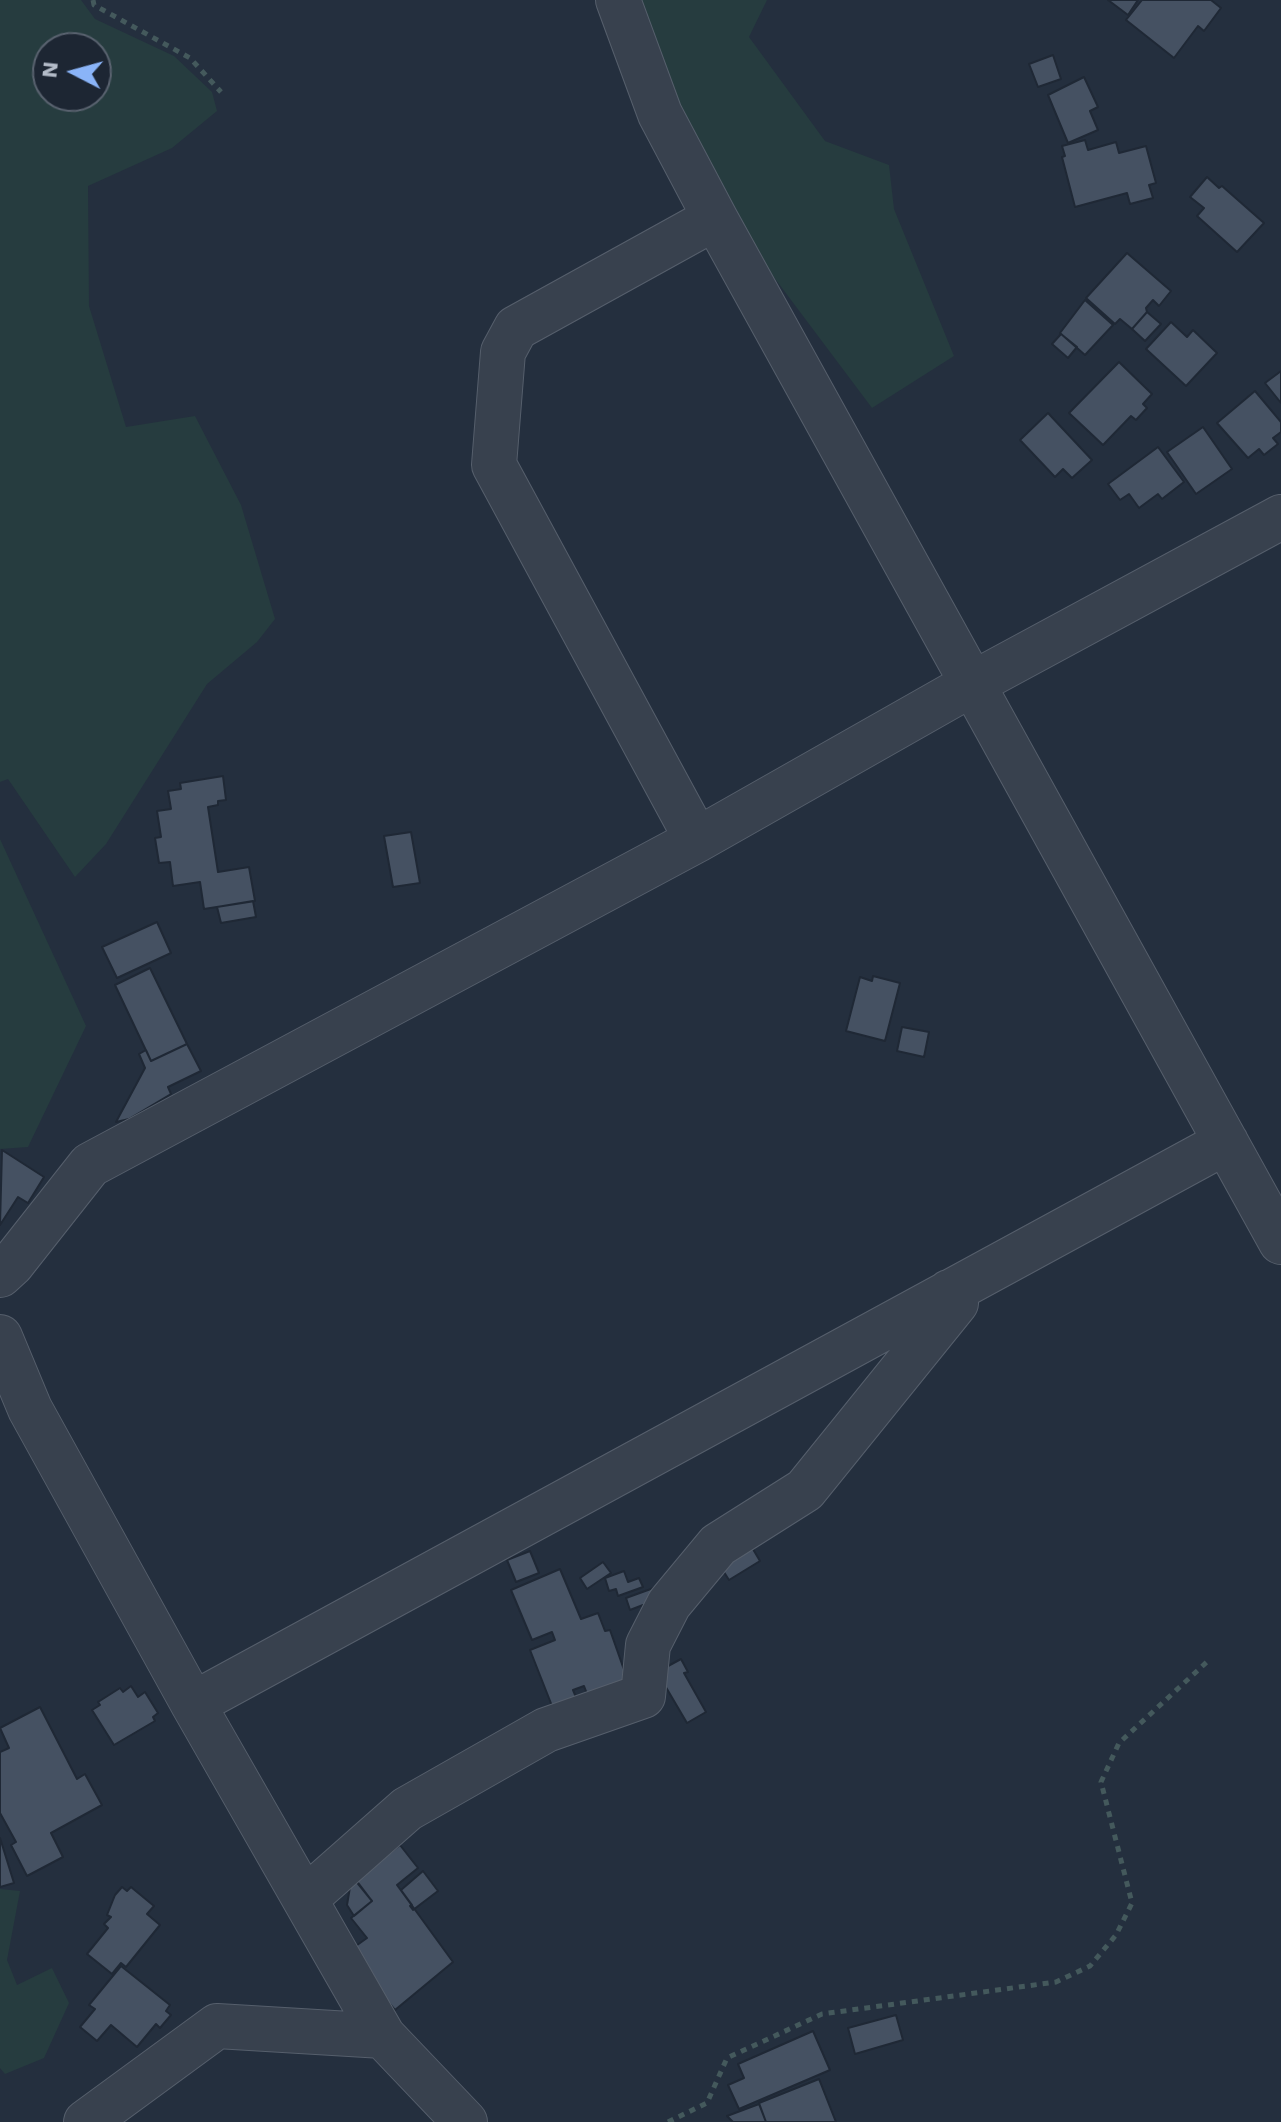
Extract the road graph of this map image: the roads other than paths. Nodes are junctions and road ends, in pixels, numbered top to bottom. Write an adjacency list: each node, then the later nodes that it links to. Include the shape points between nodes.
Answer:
1 (618, 0): 2 (street, via 660,114)
2 (715, 218): 4 (street); 5 (street, via 516,328 503,352 494,465)
3 (1281, 517): 4 (street)
4 (972, 684): 5 (street); 6 (street)
5 (697, 840): 8 (street, via 90,1165)
6 (1226, 1142): 7 (street); 9 (street)
7 (1281, 1242)
8 (0, 1275)
9 (949, 1292): 11 (street); 12 (street, via 956,1303 805,1490 718,1545 669,1604 648,1645 643,1696 546,1730 407,1809)
10 (0, 1337): 11 (street, via 30,1409)
11 (193, 1704): 12 (street)
12 (305, 1899): 13 (street)
13 (383, 2036): 14 (street, via 217,2026); 15 (street)
14 (86, 2122)
15 (465, 2122)

